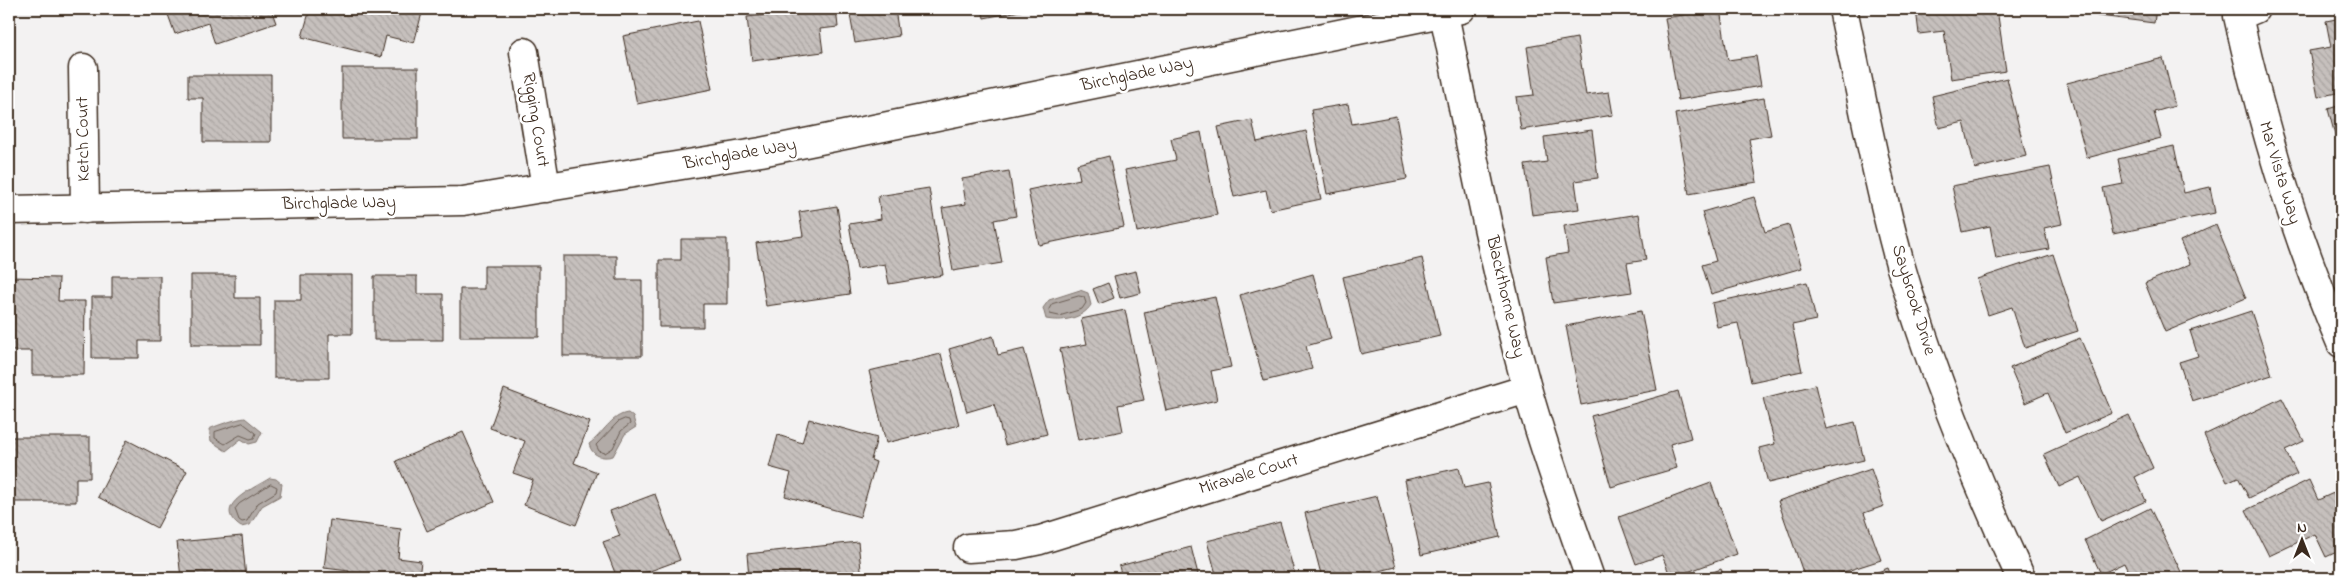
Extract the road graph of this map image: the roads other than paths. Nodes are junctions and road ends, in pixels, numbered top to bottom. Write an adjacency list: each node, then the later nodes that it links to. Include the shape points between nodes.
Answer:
1 (1844, 9): 13 (street, Saybrook Drive, via 1870,136 1906,282 1975,479)
2 (2255, 9): 9 (street, Mar Vista Way, via 2238,16 2256,96 2313,277)
3 (1449, 10): 6 (street, Birchglade Way, via 762,152); 10 (street, Blackthorne Way, via 1495,262)
4 (524, 52): 6 (street, Rigging Court)
5 (83, 68): 7 (street, Ketch Court)
6 (546, 188): 7 (street, Birchglade Way, via 462,201)
7 (85, 209): 8 (street, Birchglade Way)
8 (9, 210)
9 (2341, 343)
10 (1527, 389): 11 (street, Miravale Court, via 1040,540); 12 (street, Blackthorne Way)
11 (968, 548)
12 (1590, 578)
13 (2021, 578)

